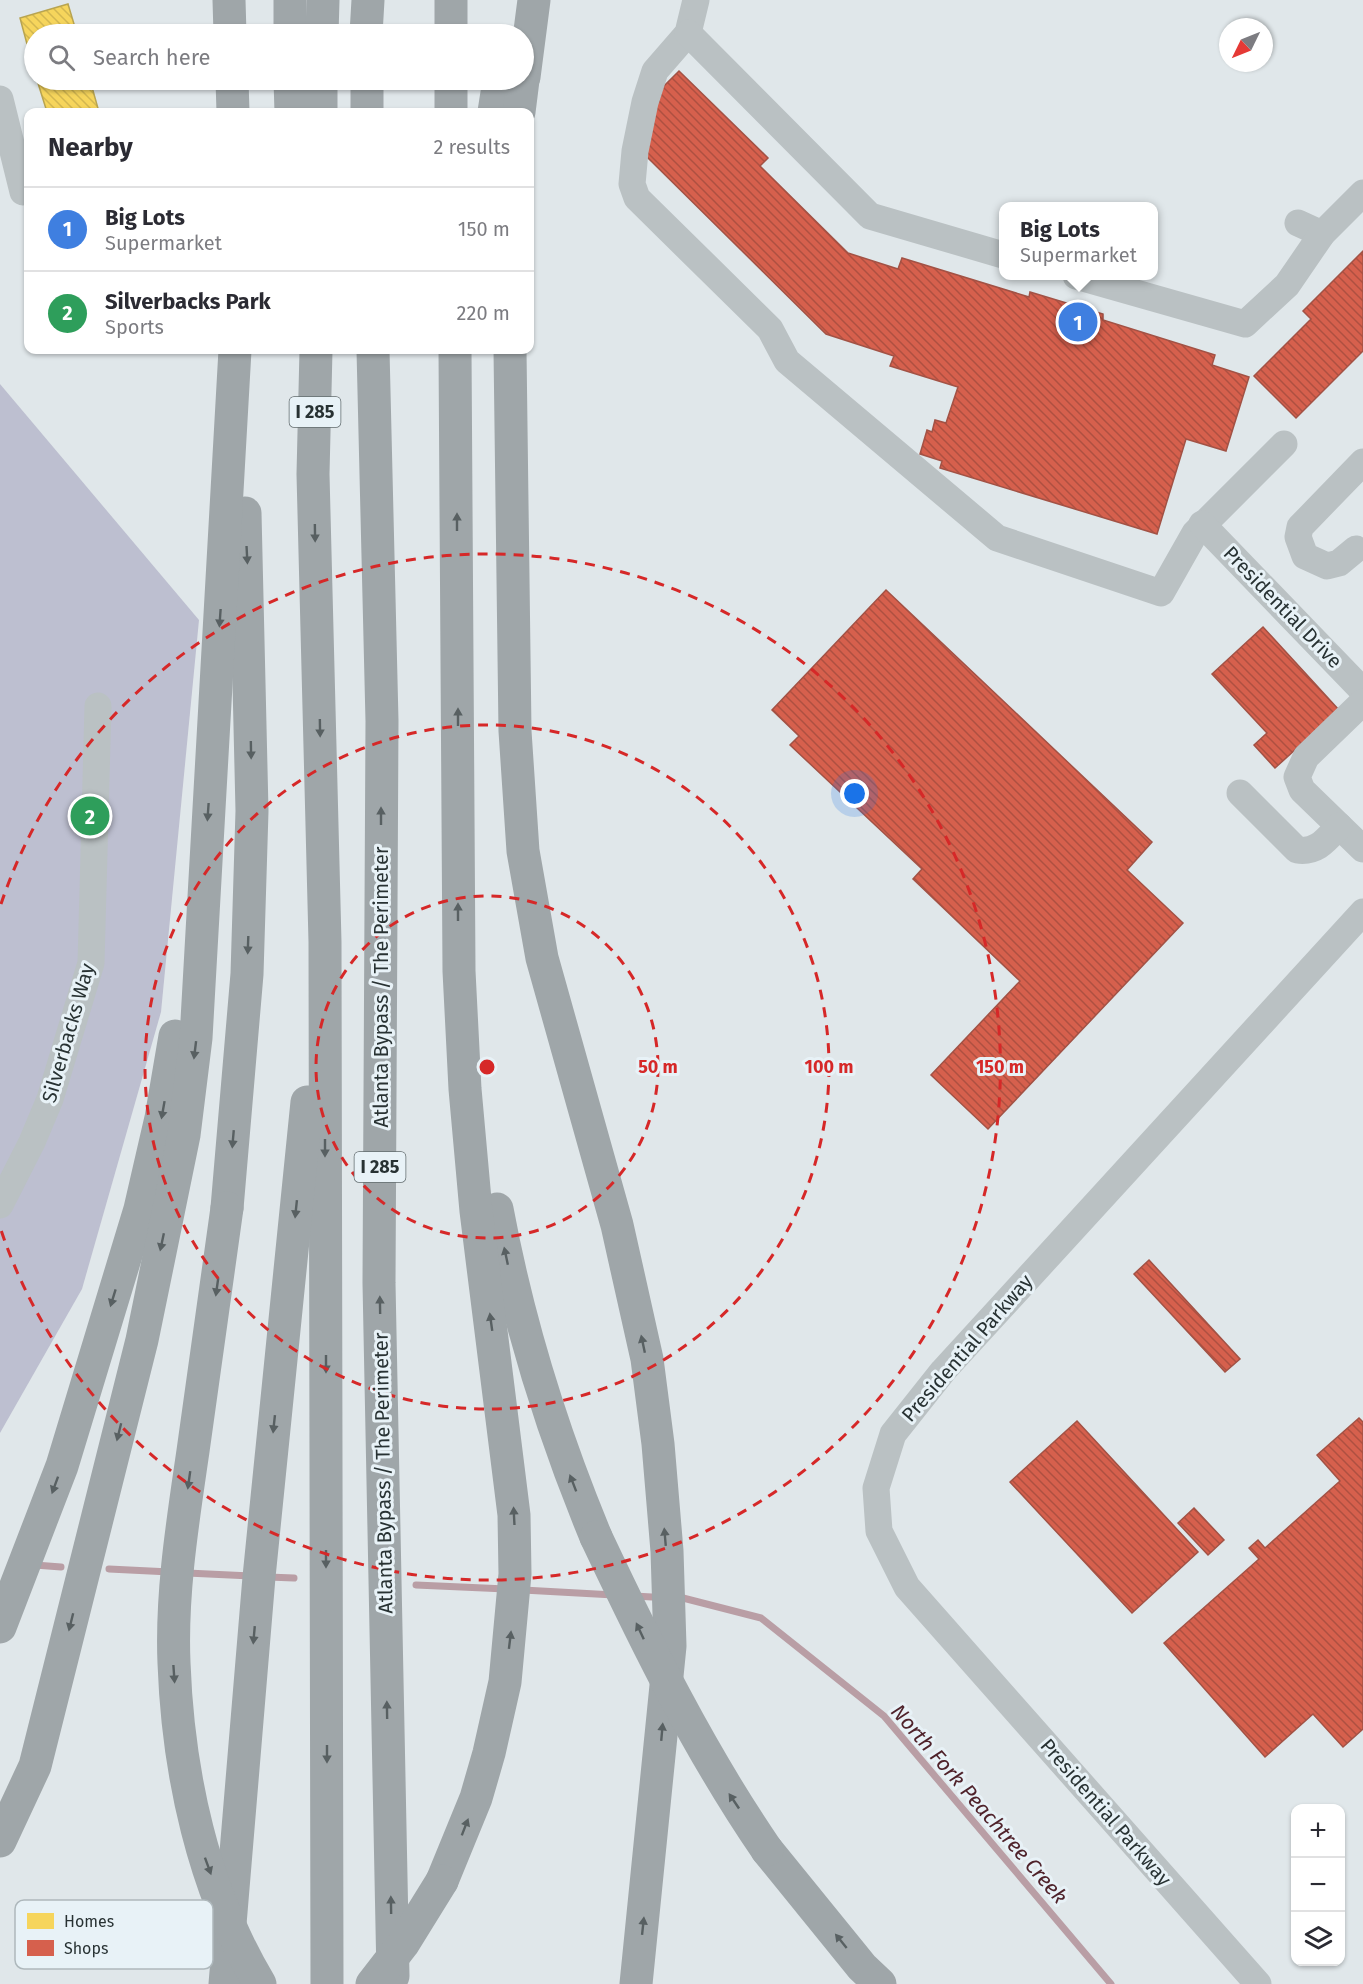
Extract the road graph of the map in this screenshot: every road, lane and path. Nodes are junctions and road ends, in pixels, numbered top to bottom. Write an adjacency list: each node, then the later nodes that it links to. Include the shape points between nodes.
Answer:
1 (229, 0): 9 (highway)
2 (290, 0): 10 (highway)
3 (323, 0): 11 (highway)
4 (368, 0): 12 (highway)
5 (451, 0): 13 (highway)
6 (512, 0): 14 (highway)
7 (534, 0): 15 (highway)
8 (696, 0): 16 (street)
9 (230, 24)
10 (290, 24)
11 (322, 24)
12 (367, 24)
13 (451, 24)
14 (508, 24)
15 (531, 24)
16 (688, 33): 34 (street, via 870,216); 48 (street, via 655,71 635,151 632,184 637,198 770,329 787,361 997,538 1161,593)
17 (232, 90): 25 (highway)
18 (290, 90): 26 (highway)
19 (321, 90): 27 (highway)
20 (366, 90): 28 (highway)
21 (451, 90): 29 (highway)
22 (498, 90): 30 (highway)
23 (522, 90): 31 (highway)
24 (0, 99): 32 (street)
25 (233, 108)
26 (291, 108)
27 (321, 108)
28 (367, 108)
29 (451, 108)
30 (495, 108)
31 (519, 108)
32 (23, 192)
33 (1363, 193): 35 (street, via 1310,229 1287,285 1245,324)
34 (999, 254)
35 (1090, 280)
36 (237, 354): 56 (highway, one-way to 56)
37 (237, 354): 64 (highway, one-way to 64, bridge, via 248,586 252,811 247,974 227,1208 178,1563 174,1661 179,1742 205,1860 244,1958)
38 (304, 354): 47 (highway)
39 (316, 354): 47 (highway, I 285)
40 (373, 354): 67 (highway, Atlanta Bypass / The Perimeter / I 285, one-way to 40, via 379,1283 382,721)
41 (455, 354): 44 (highway)
42 (465, 354): 44 (highway)
43 (510, 354): 68 (highway, one-way to 43, via 670,1646 665,1527 646,1359 617,1225 542,958 524,851 515,731)
44 (456, 428): 59 (highway, one-way to 44)
45 (1284, 444): 48 (street)
46 (1363, 462): 49 (street, via 1300,527 1298,537 1305,556 1327,566)
47 (313, 474): 58 (highway, I 285, one-way to 58)
48 (1202, 524): 50 (street, Presidential Drive)
49 (1361, 548)
50 (1363, 691)
51 (1363, 702): 54 (street, via 1299,767 1302,790)
52 (98, 706): 60 (street, Silverbacks Way, via 91,963 50,1099)
53 (1240, 793): 54 (street, via 1297,850 1309,852 1318,848)
54 (1339, 826): 55 (street)
55 (1363, 849)
56 (204, 866): 61 (highway, one-way to 61, via 161,1118 140,1209 62,1466); 62 (highway, one-way to 62, via 196,1038 184,1135 145,1328 35,1766)
57 (1363, 912): 70 (street, Presidential Parkway, via 943,1371 893,1434 876,1488 879,1531 907,1587)
58 (325, 942): 63 (highway, one-way to 63, via 260,1569); 65 (highway, I 285, one-way to 65)
59 (459, 971): 66 (highway, one-way to 59, bridge, via 403,1944 442,1881 460,1839 489,1753 505,1682 515,1586 514,1515 476,1211); 69 (highway, one-way to 59, bridge, via 767,1850 723,1785 655,1663 596,1537 537,1378 506,1256)
60 (0, 1205)
61 (0, 1627)
62 (0, 1841)
63 (225, 1984)
64 (260, 1984)
65 (327, 1984)
66 (372, 1984)
67 (393, 1984)
68 (636, 1984)
69 (880, 1984)
70 (1258, 1984)

